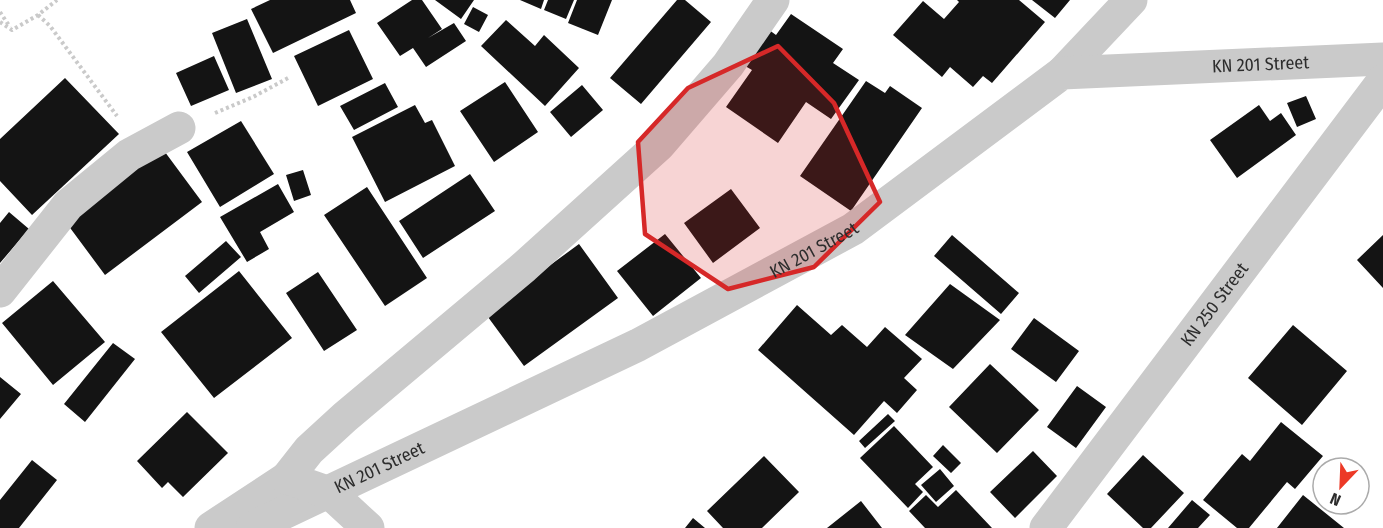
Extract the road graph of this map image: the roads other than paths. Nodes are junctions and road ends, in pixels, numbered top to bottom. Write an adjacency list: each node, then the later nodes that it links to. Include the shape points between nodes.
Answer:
1 (772, 0): 8 (street, via 728,65 659,145 524,267 345,417 309,450)
2 (1131, 0): 4 (street)
3 (1383, 59): 4 (street, KN 201 Street)
4 (1062, 73): 9 (street, KN 201 Street, via 853,230 638,345)
5 (1383, 81): 13 (street, KN 250 Street)
6 (179, 128): 7 (street, via 129,155 68,205)
7 (0, 291)
8 (287, 478): 9 (street); 10 (street)
9 (330, 493): 11 (street, KN 201 Street); 12 (street)
10 (211, 528)
11 (252, 528)
12 (368, 528)
13 (1046, 528)

